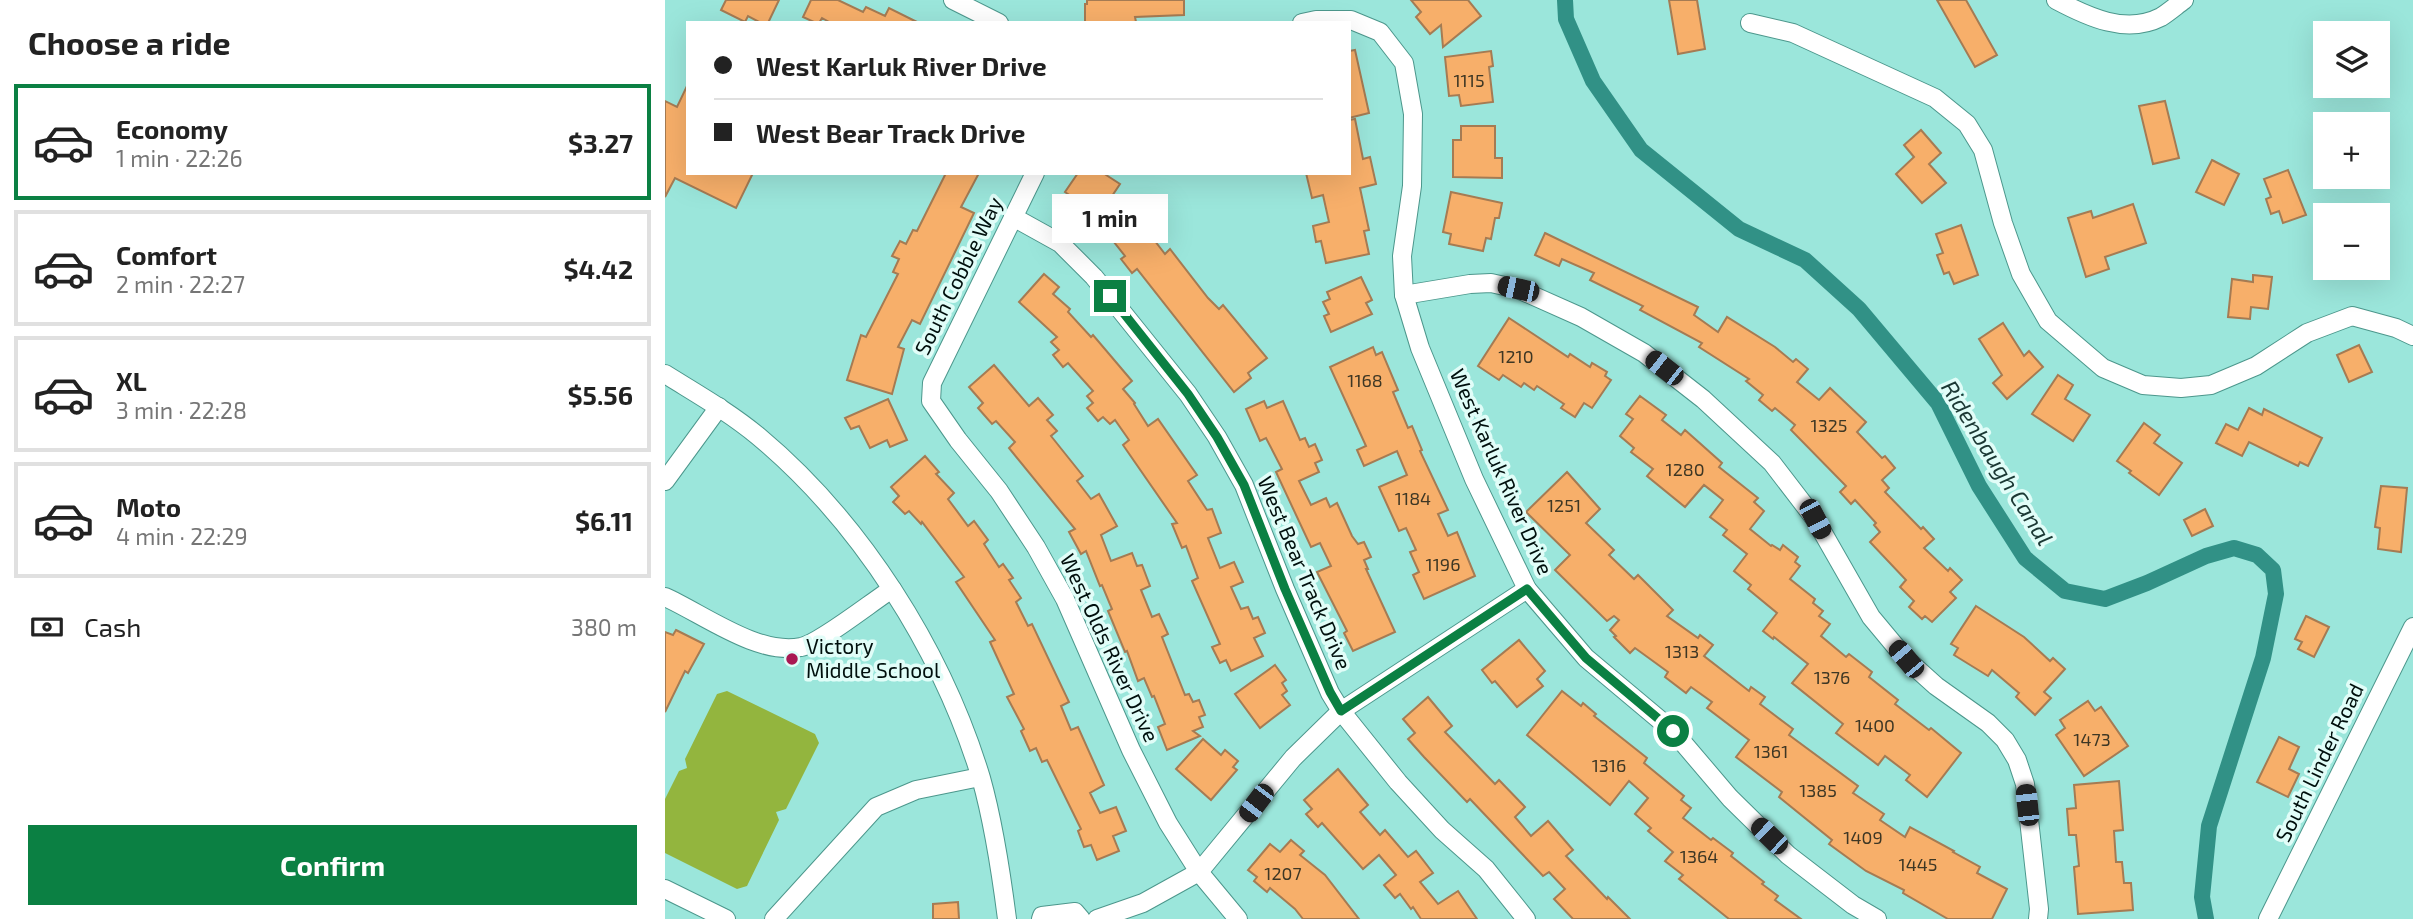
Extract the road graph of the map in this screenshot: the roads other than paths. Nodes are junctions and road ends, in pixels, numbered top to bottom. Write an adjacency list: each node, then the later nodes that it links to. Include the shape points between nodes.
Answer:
1 (953, 0): 4 (street)
2 (2056, 0): 3 (street, via 2114,24 2140,24 2162,17)
3 (2184, 0)
4 (995, 21)
5 (1311, 21): 9 (street, West Karluk River Drive, via 1351,20 1380,32 1405,63 1413,114 1412,186 1402,256)
6 (1750, 23): 10 (street, via 1793,33 1935,98 1967,124 1983,150 2021,274 2048,321 2103,368 2143,385 2211,386 2256,366 2308,333 2352,316)
7 (1034, 175): 8 (street, South Cobble Way)
8 (1013, 216): 12 (street, South Cobble Way, via 932,383); 19 (street, West Bear Track Drive, via 1060,243 1094,277 1217,437 1244,485)
9 (1404, 295): 16 (street, West Karluk River Drive, via 1420,348 1474,478); 32 (street, via 1491,283 1518,289 1581,317 1644,353 1703,399 1772,463 1815,519 1871,617 1906,659 1988,723 2017,760 2025,784)
10 (2413, 336)
11 (665, 374): 13 (street)
12 (931, 401): 21 (street, West Olds River Drive, via 1036,547 1065,599 1131,750)
13 (719, 407): 14 (street); 15 (street, via 800,475)
14 (665, 481)
15 (893, 589): 17 (street, via 802,647 771,648); 20 (street, via 949,692)
16 (1527, 589): 19 (street); 31 (street, West Karluk River Drive, via 1586,658 1673,731 1730,798 1788,855)
17 (665, 597)
18 (2413, 626): 33 (street, South Linder Road)
19 (1341, 711): 21 (street, via 1293,758); 30 (street, West Bear Track Drive, via 1398,782 1486,869)
20 (980, 777): 24 (street, via 916,790 876,807); 25 (street, via 1001,867)
21 (1199, 872): 28 (street, via 1143,903); 29 (street, West Olds River Drive)
22 (665, 889): 23 (street)
23 (726, 919)
24 (774, 919)
25 (1007, 919)
26 (1041, 919): 27 (street, via 1076,912)
27 (1081, 919)
28 (1097, 919)
29 (1238, 919)
30 (1527, 919)
31 (1877, 919)
32 (2038, 919)
33 (2268, 919)

